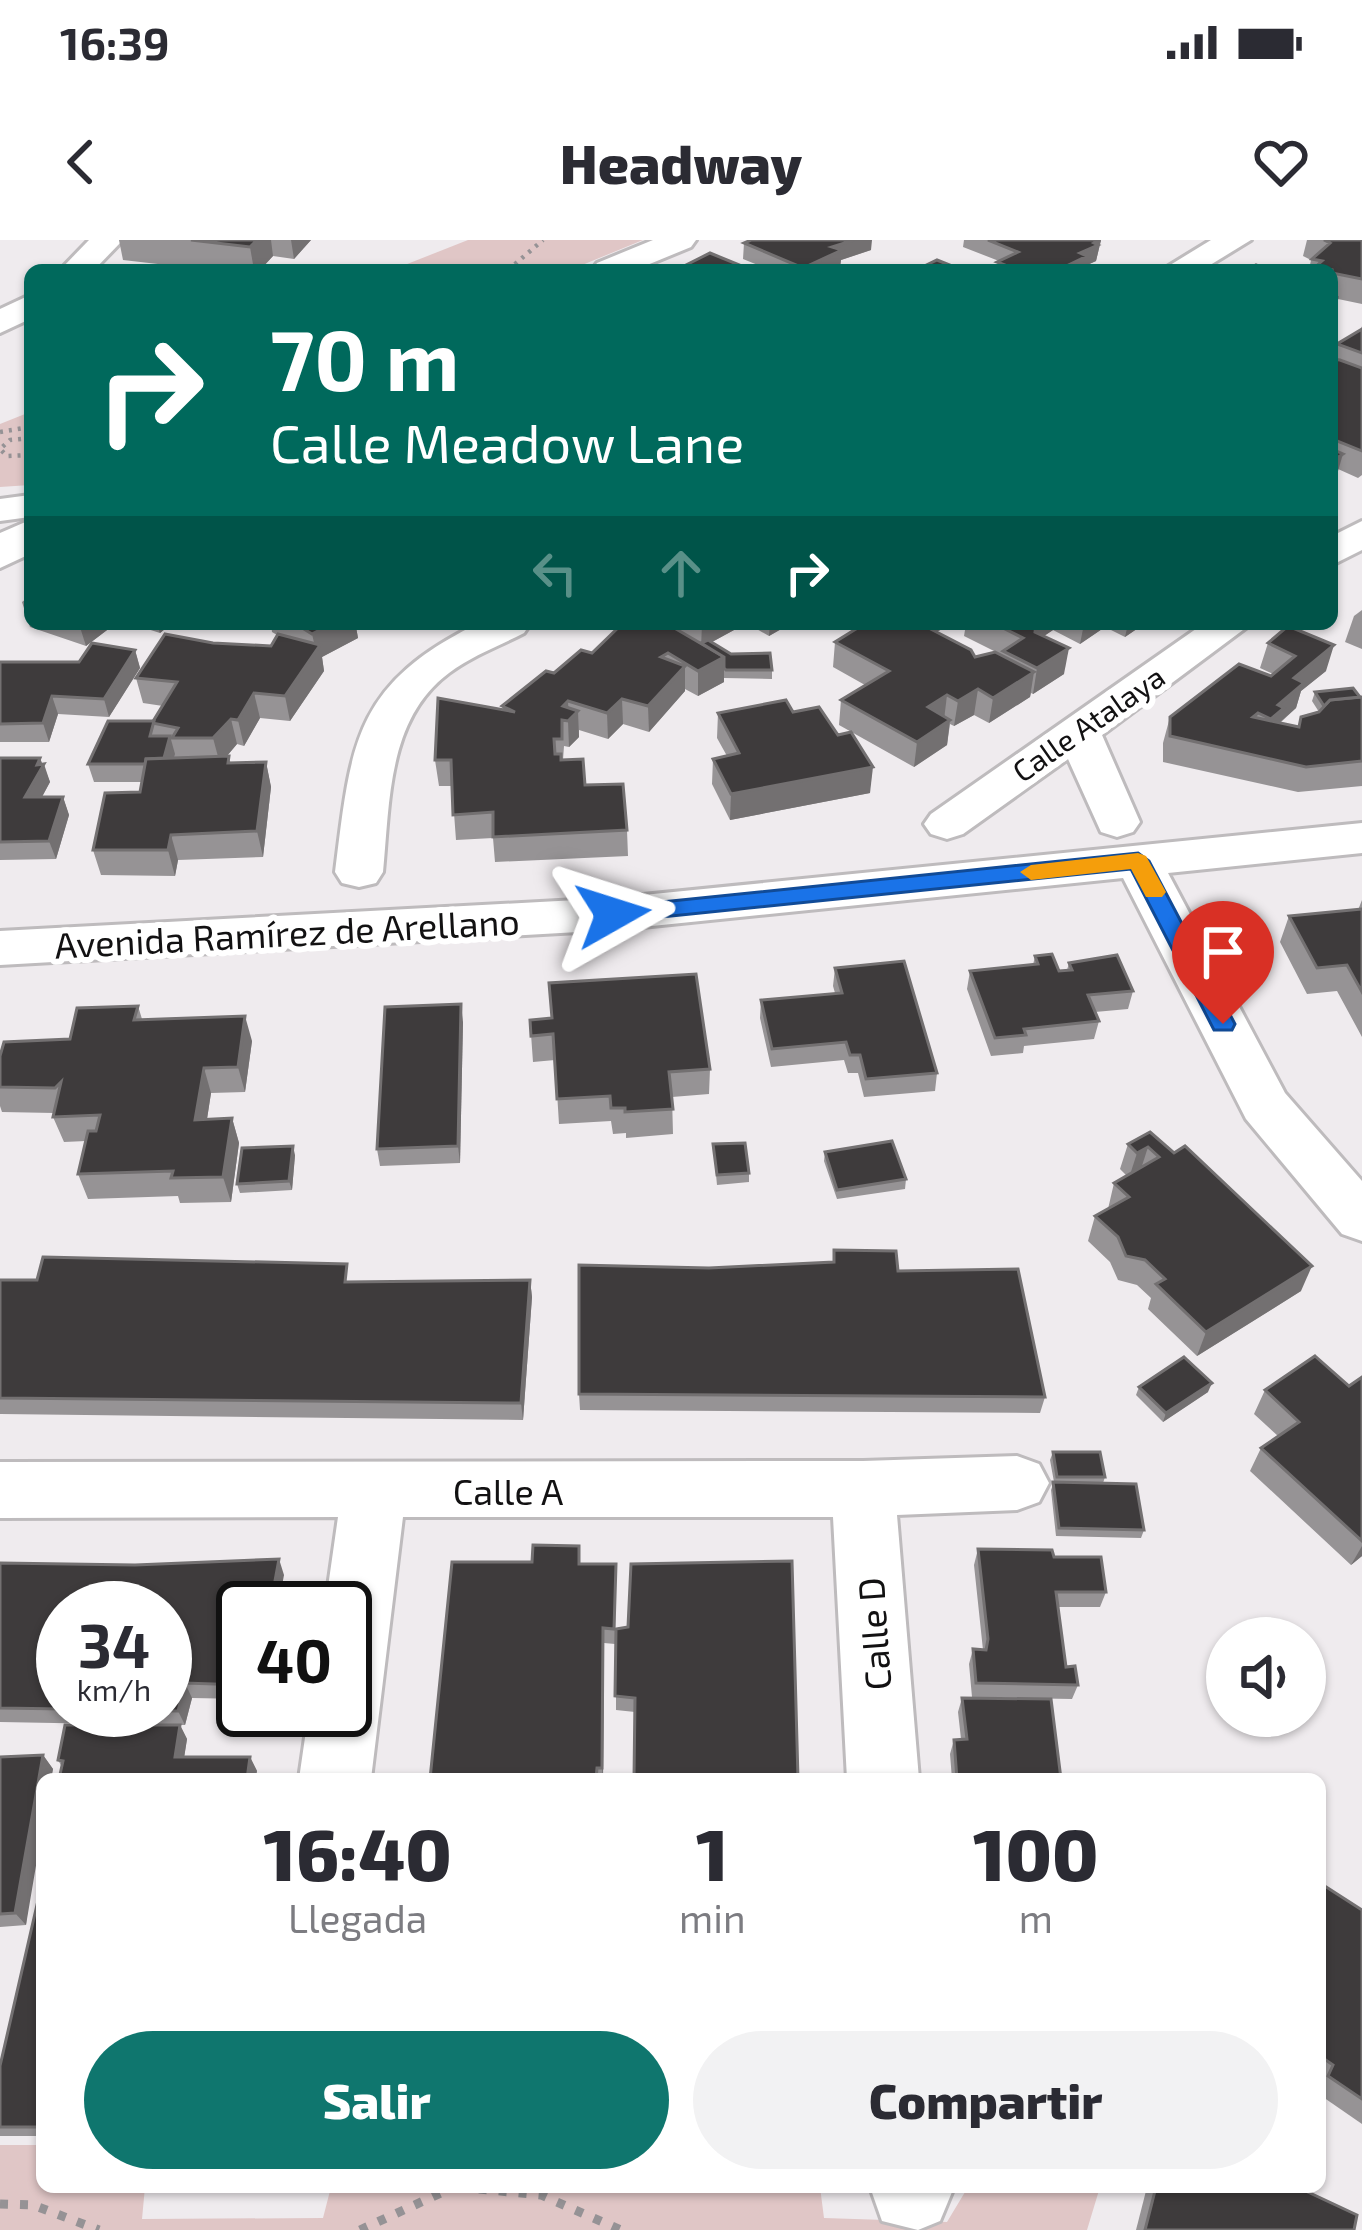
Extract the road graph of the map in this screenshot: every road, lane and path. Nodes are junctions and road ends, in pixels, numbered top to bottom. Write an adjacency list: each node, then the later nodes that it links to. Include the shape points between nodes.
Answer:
1 (107, 240): 5 (street)
2 (543, 240): 6 (path)
3 (680, 240): 7 (street)
4 (1235, 240): 8 (street)
5 (82, 264)
6 (515, 264)
7 (622, 264)
8 (1189, 264)
9 (0, 433): 11 (path)
10 (24, 439): 11 (path)
11 (10, 440): 12 (path)
12 (2, 455)
13 (498, 630): 19 (street, via 434,664 392,705 377,736)
14 (1221, 630): 15 (street, Calle Atalaya)
15 (1078, 728): 16 (street, Calle Atalaya); 18 (street)
16 (947, 824)
17 (1362, 838): 18 (street, Avenida Ramírez de Arellano)
18 (1127, 841): 20 (street, Avenida Ramírez de Arellano, via 613,914); 21 (street, via 1265,1105)
19 (358, 872)
20 (0, 949)
21 (1362, 1219)
22 (1017, 1483): 23 (street, Calle A)
23 (863, 1489): 25 (street, Calle A); 29 (street, Calle D)
24 (0, 1490): 25 (street, Calle A)
25 (374, 1490): 26 (street)
26 (362, 1581)
27 (341, 1737): 28 (street)
28 (336, 1773)
29 (883, 1773)
30 (443, 2193): 34 (path)
31 (520, 2193): 35 (path)
32 (0, 2204): 33 (path, via 33,2205)
33 (99, 2230)
34 (360, 2230)
35 (621, 2230)

